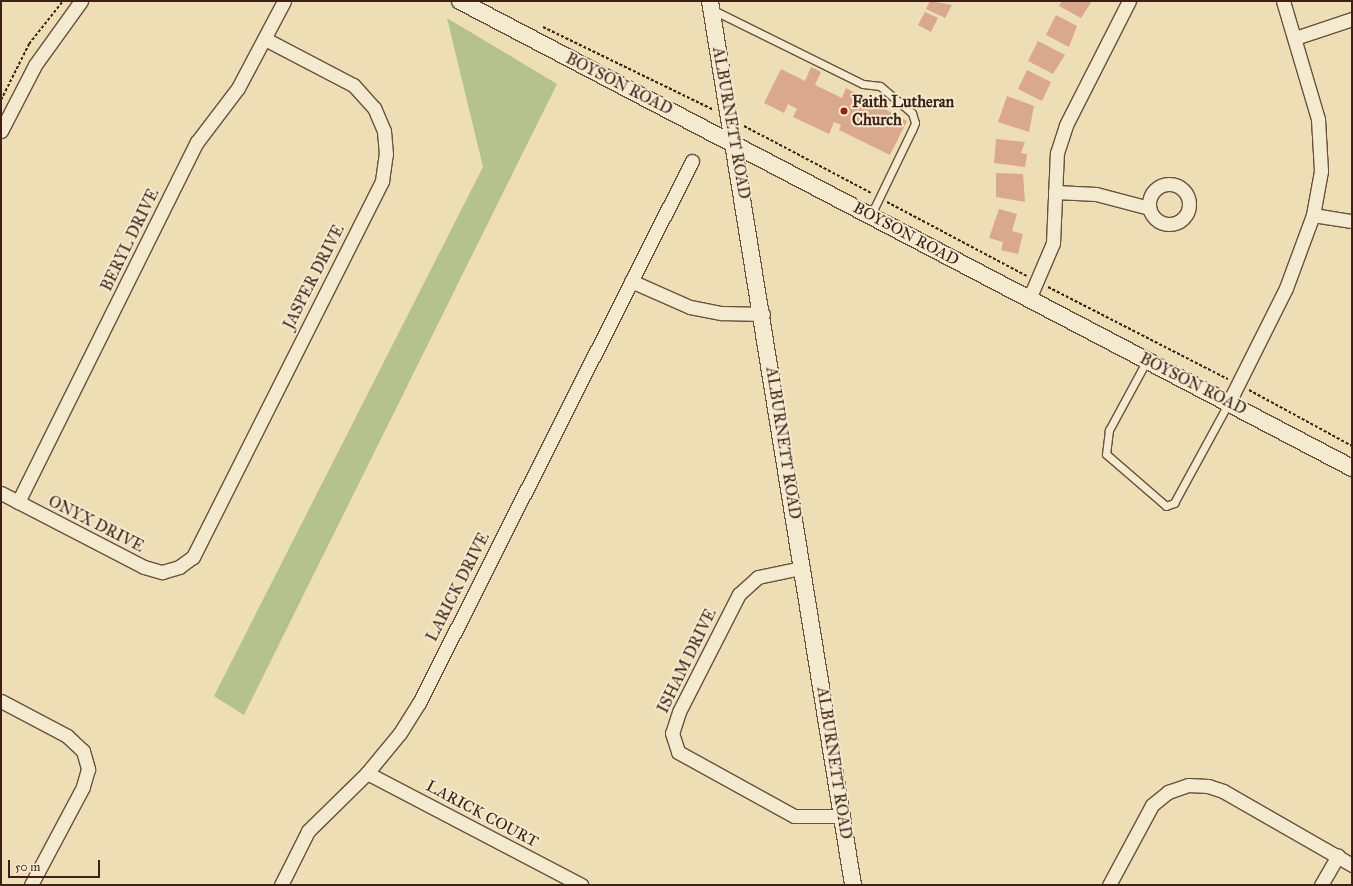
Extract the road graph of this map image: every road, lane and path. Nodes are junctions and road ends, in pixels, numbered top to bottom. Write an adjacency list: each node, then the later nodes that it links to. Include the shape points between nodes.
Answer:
1 (63, 1): 12 (path, via 29,44)
2 (81, 1): 14 (street, via 35,64)
3 (284, 1): 11 (street, BERYL DRIVE)
4 (460, 1): 15 (street, BOYSON ROAD)
5 (1129, 1): 17 (street, via 1066,125 1057,154)
6 (1283, 1): 10 (street)
7 (711, 5): 15 (street, ALBURNETT ROAD); 19 (lane, via 863,84 880,86 912,113 915,123)
8 (1352, 19): 10 (street)
9 (537, 24): 13 (path)
10 (1295, 38): 20 (street, via 1318,119 1321,171)
11 (265, 39): 33 (street, BERYL DRIVE, via 238,88 197,142); 34 (street, JASPER DRIVE, via 353,85 374,108 384,131 386,154 382,181 193,557)
12 (1, 100)
13 (701, 104)
14 (1, 131)
15 (734, 143): 19 (street, BOYSON ROAD); 25 (street, ALBURNETT ROAD)
16 (692, 161): 22 (street, LARICK DRIVE)
17 (1055, 192): 18 (street, via 1096,194); 24 (street, via 1053,242)
18 (1149, 208)
19 (870, 215): 24 (street, BOYSON ROAD)
20 (1313, 215): 21 (street); 29 (street, via 1286,288)
21 (1352, 221)
22 (632, 281): 25 (street, via 690,307 722,313); 37 (street, LARICK DRIVE, via 419,703 400,733)
23 (1045, 285): 27 (path)
24 (1029, 299): 26 (street, BOYSON ROAD)
25 (763, 314): 35 (street, ALBURNETT ROAD)
26 (1147, 360): 29 (street, BOYSON ROAD); 29 (lane, via 1109,430 1106,454 1166,506 1174,503)
27 (1227, 378)
28 (1251, 391): 30 (path)
29 (1229, 402): 31 (street, BOYSON ROAD)
30 (1352, 446)
31 (1352, 468)
32 (1, 493): 33 (street, ONYX DRIVE)
33 (18, 502): 34 (street, ONYX DRIVE, via 144,567 162,572)
34 (179, 567)
35 (801, 568): 38 (street, ALBURNETT ROAD); 38 (street, ISHAM DRIVE, via 758,577 739,594 672,733 678,752 794,816)
36 (1, 701): 41 (street, via 67,736 83,751 88,769 83,787)
37 (367, 773): 42 (street, LARICK DRIVE, via 308,831); 43 (street, LARICK COURT)
38 (843, 816): 44 (street, ALBURNETT ROAD)
39 (1338, 855): 40 (street); 45 (street, via 1224,791 1188,785 1168,792 1152,805); 46 (street)
40 (1352, 865)
41 (31, 885)
42 (281, 885)
43 (581, 885)
44 (853, 885)
45 (1109, 885)
46 (1321, 885)

